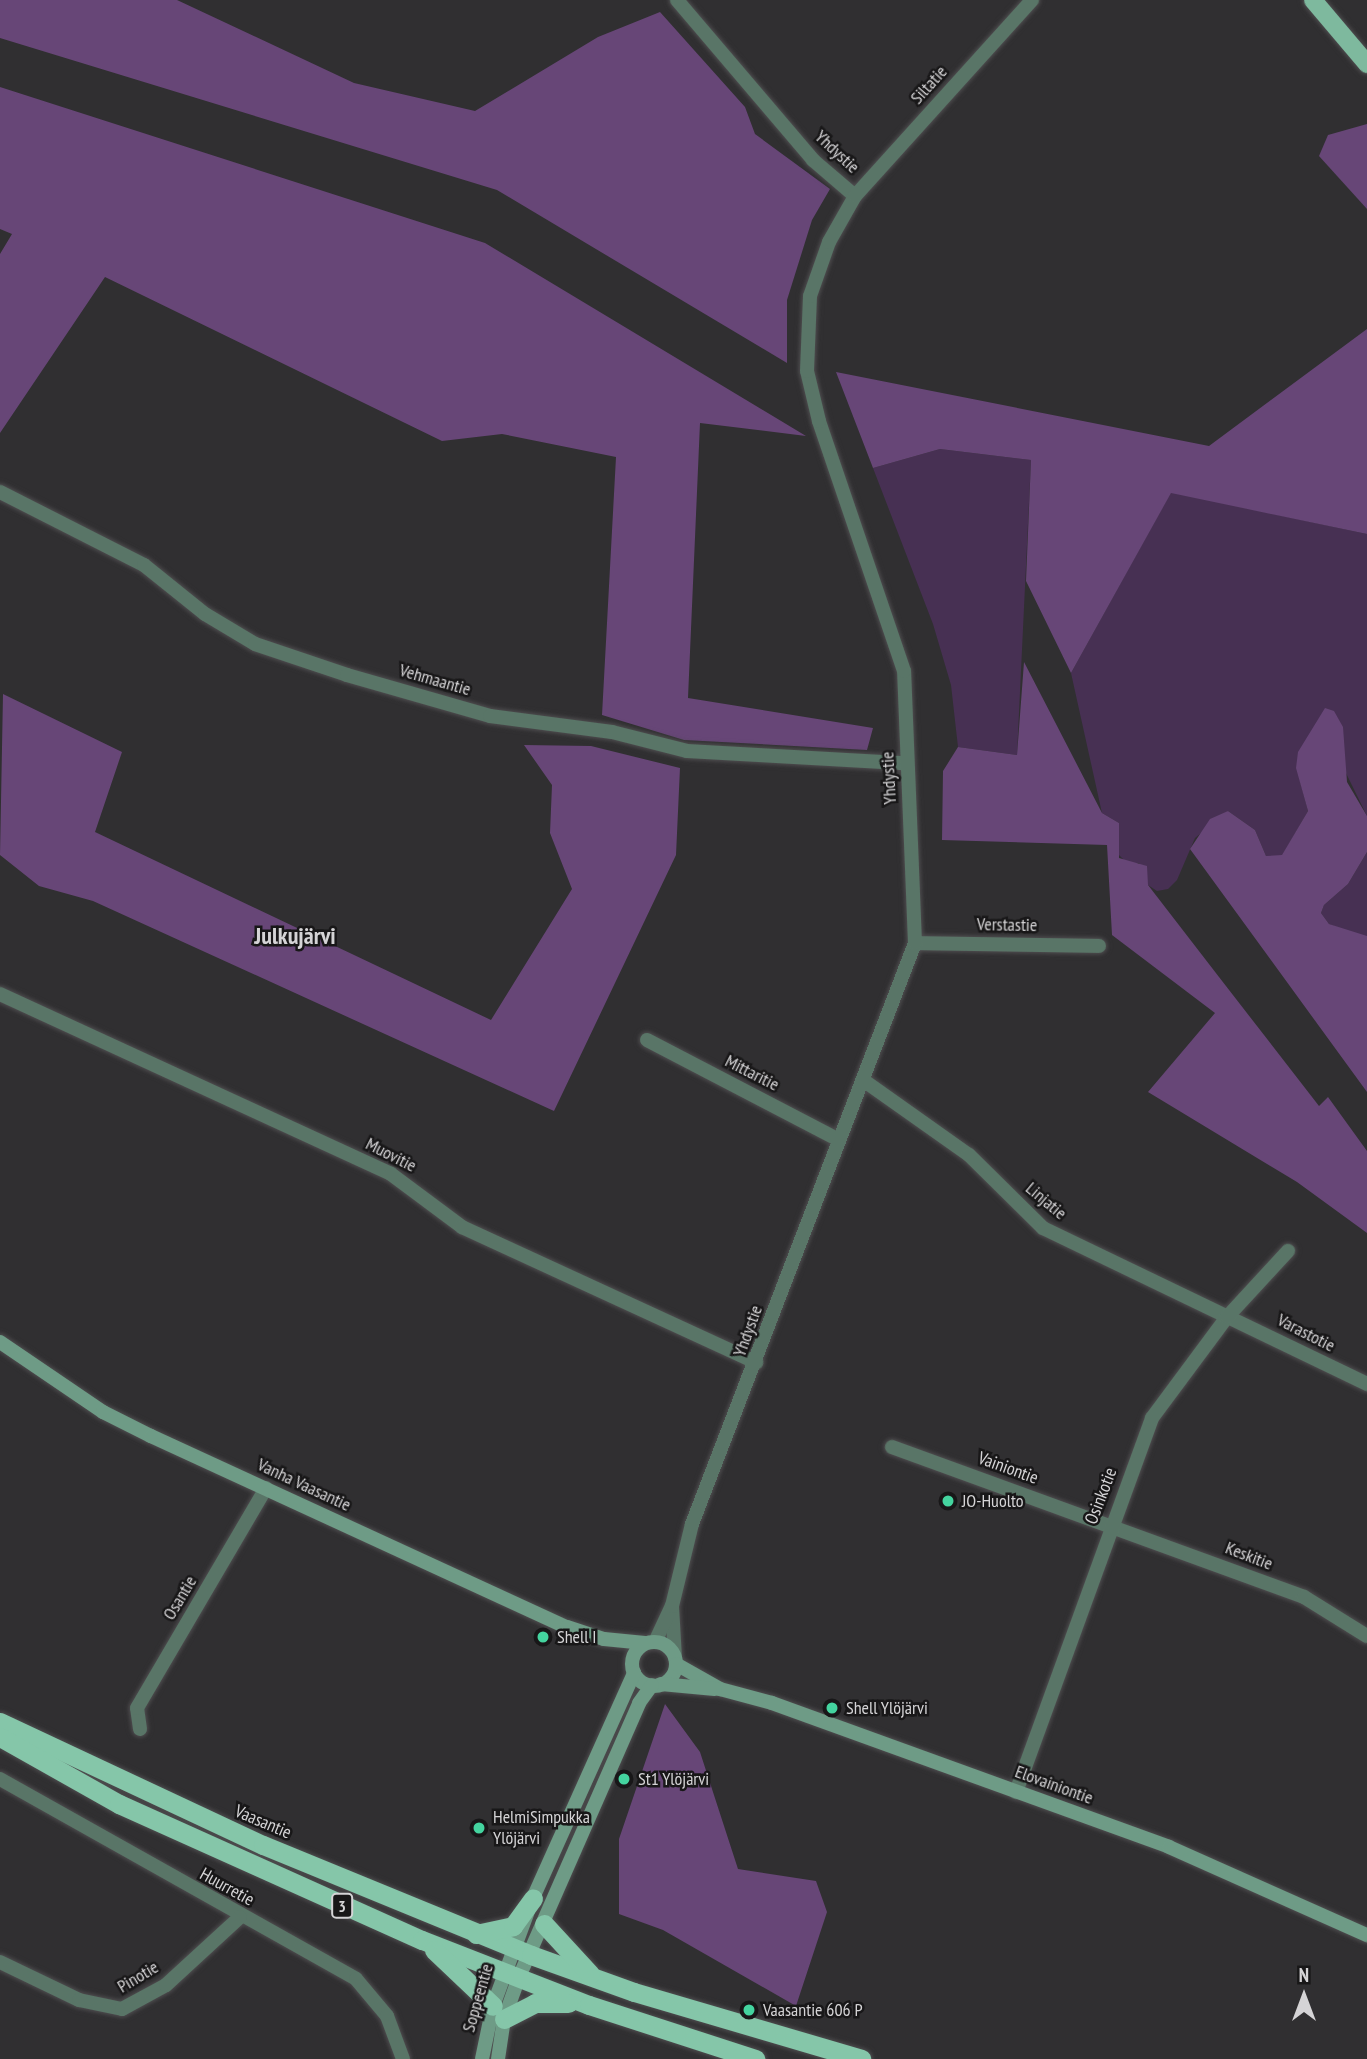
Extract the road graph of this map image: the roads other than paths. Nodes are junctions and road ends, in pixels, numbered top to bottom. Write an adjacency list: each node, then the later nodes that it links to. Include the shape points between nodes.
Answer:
1 (677, 0): 5 (street, Yhdystie, via 813,160)
2 (1032, 0): 5 (street, Siltatie)
3 (1313, 0): 4 (main road)
4 (1367, 64)
5 (855, 196): 7 (street, Yhdystie, via 829,242 810,296 807,372 819,421 904,671)
6 (0, 492): 7 (street, Vehmaantie, via 144,565 205,614 255,644 347,675 490,716 612,732 687,751)
7 (905, 764): 8 (street, Yhdystie, via 914,844)
8 (915, 943): 9 (street, Verstastie); 12 (street, Yhdystie)
9 (1099, 946)
10 (0, 994): 17 (street, Muovitie, via 391,1174 462,1227)
11 (647, 1040): 13 (street, Mittaritie)
12 (863, 1080): 13 (street, Yhdystie); 15 (street, Linjatie, via 969,1155 1043,1227)
13 (839, 1139): 17 (street, Yhdystie)
14 (1288, 1251): 15 (street, Osinkotie)
15 (1227, 1317): 18 (street, Varastotie); 21 (street, Osinkotie, via 1152,1418)
16 (0, 1342): 20 (main road, Vanha Vaasantie, via 103,1412)
17 (756, 1363): 22 (street, Yhdystie, via 692,1524)
18 (1367, 1384)
19 (892, 1447): 21 (street, Vainiontie)
20 (266, 1489): 24 (main road, Vanha Vaasantie, via 567,1627); 31 (street, Osantie, via 137,1708)
21 (1110, 1527): 23 (street, Keskitie, via 1304,1597); 34 (street, Osinkotie)
22 (672, 1606): 25 (street, Yhdystie); 26 (street, Yhdystie)
23 (1367, 1636)
24 (604, 1639): 25 (main road, Vanha Vaasantie); 27 (main road, Vanha Vaasantie)
25 (650, 1642): 26 (main road, via 666,1645); 27 (main road)
26 (676, 1661): 28 (main road, via 673,1675); 29 (main road, Elovainiontie)
27 (633, 1667): 28 (main road); 35 (main road)
28 (657, 1685): 29 (main road, Elovainiontie); 37 (main road, via 639,1703)
29 (720, 1689): 34 (main road, Elovainiontie, via 772,1703)
30 (0, 1722): 38 (highway, Vaasantie / 3, via 208,1821)
31 (140, 1729)
32 (0, 1737): 40 (highway, 3, via 119,1804)
33 (0, 1779): 36 (street, Huurretie)
34 (1016, 1792): 39 (main road, Elovainiontie, via 1169,1847)
35 (533, 1898): 38 (highway, via 513,1926); 41 (main road)
36 (240, 1917): 42 (street, Pinotie, via 166,1985 122,2009 79,2000); 47 (street, Huurretie, via 363,1984 387,2016)
37 (544, 1924): 41 (main road); 44 (highway)
38 (477, 1934): 41 (highway, Vaasantie / 3)
39 (1367, 1935)
40 (422, 1940): 43 (highway, 3); 46 (highway)
41 (523, 1952): 43 (main road, Soppeentie); 44 (highway, Vaasantie / 3)
42 (0, 1962)
43 (512, 1974): 45 (highway, 3); 46 (main road, Soppeentie)
44 (596, 1979): 51 (highway, Vaasantie / 3)
45 (589, 2005): 46 (highway, via 535,2003); 50 (highway, 3)
46 (498, 2013): 48 (main road, Soppeentie); 49 (main road, Soppeentie)
47 (403, 2059)
48 (482, 2059)
49 (498, 2059)
50 (755, 2059)
51 (861, 2059)

